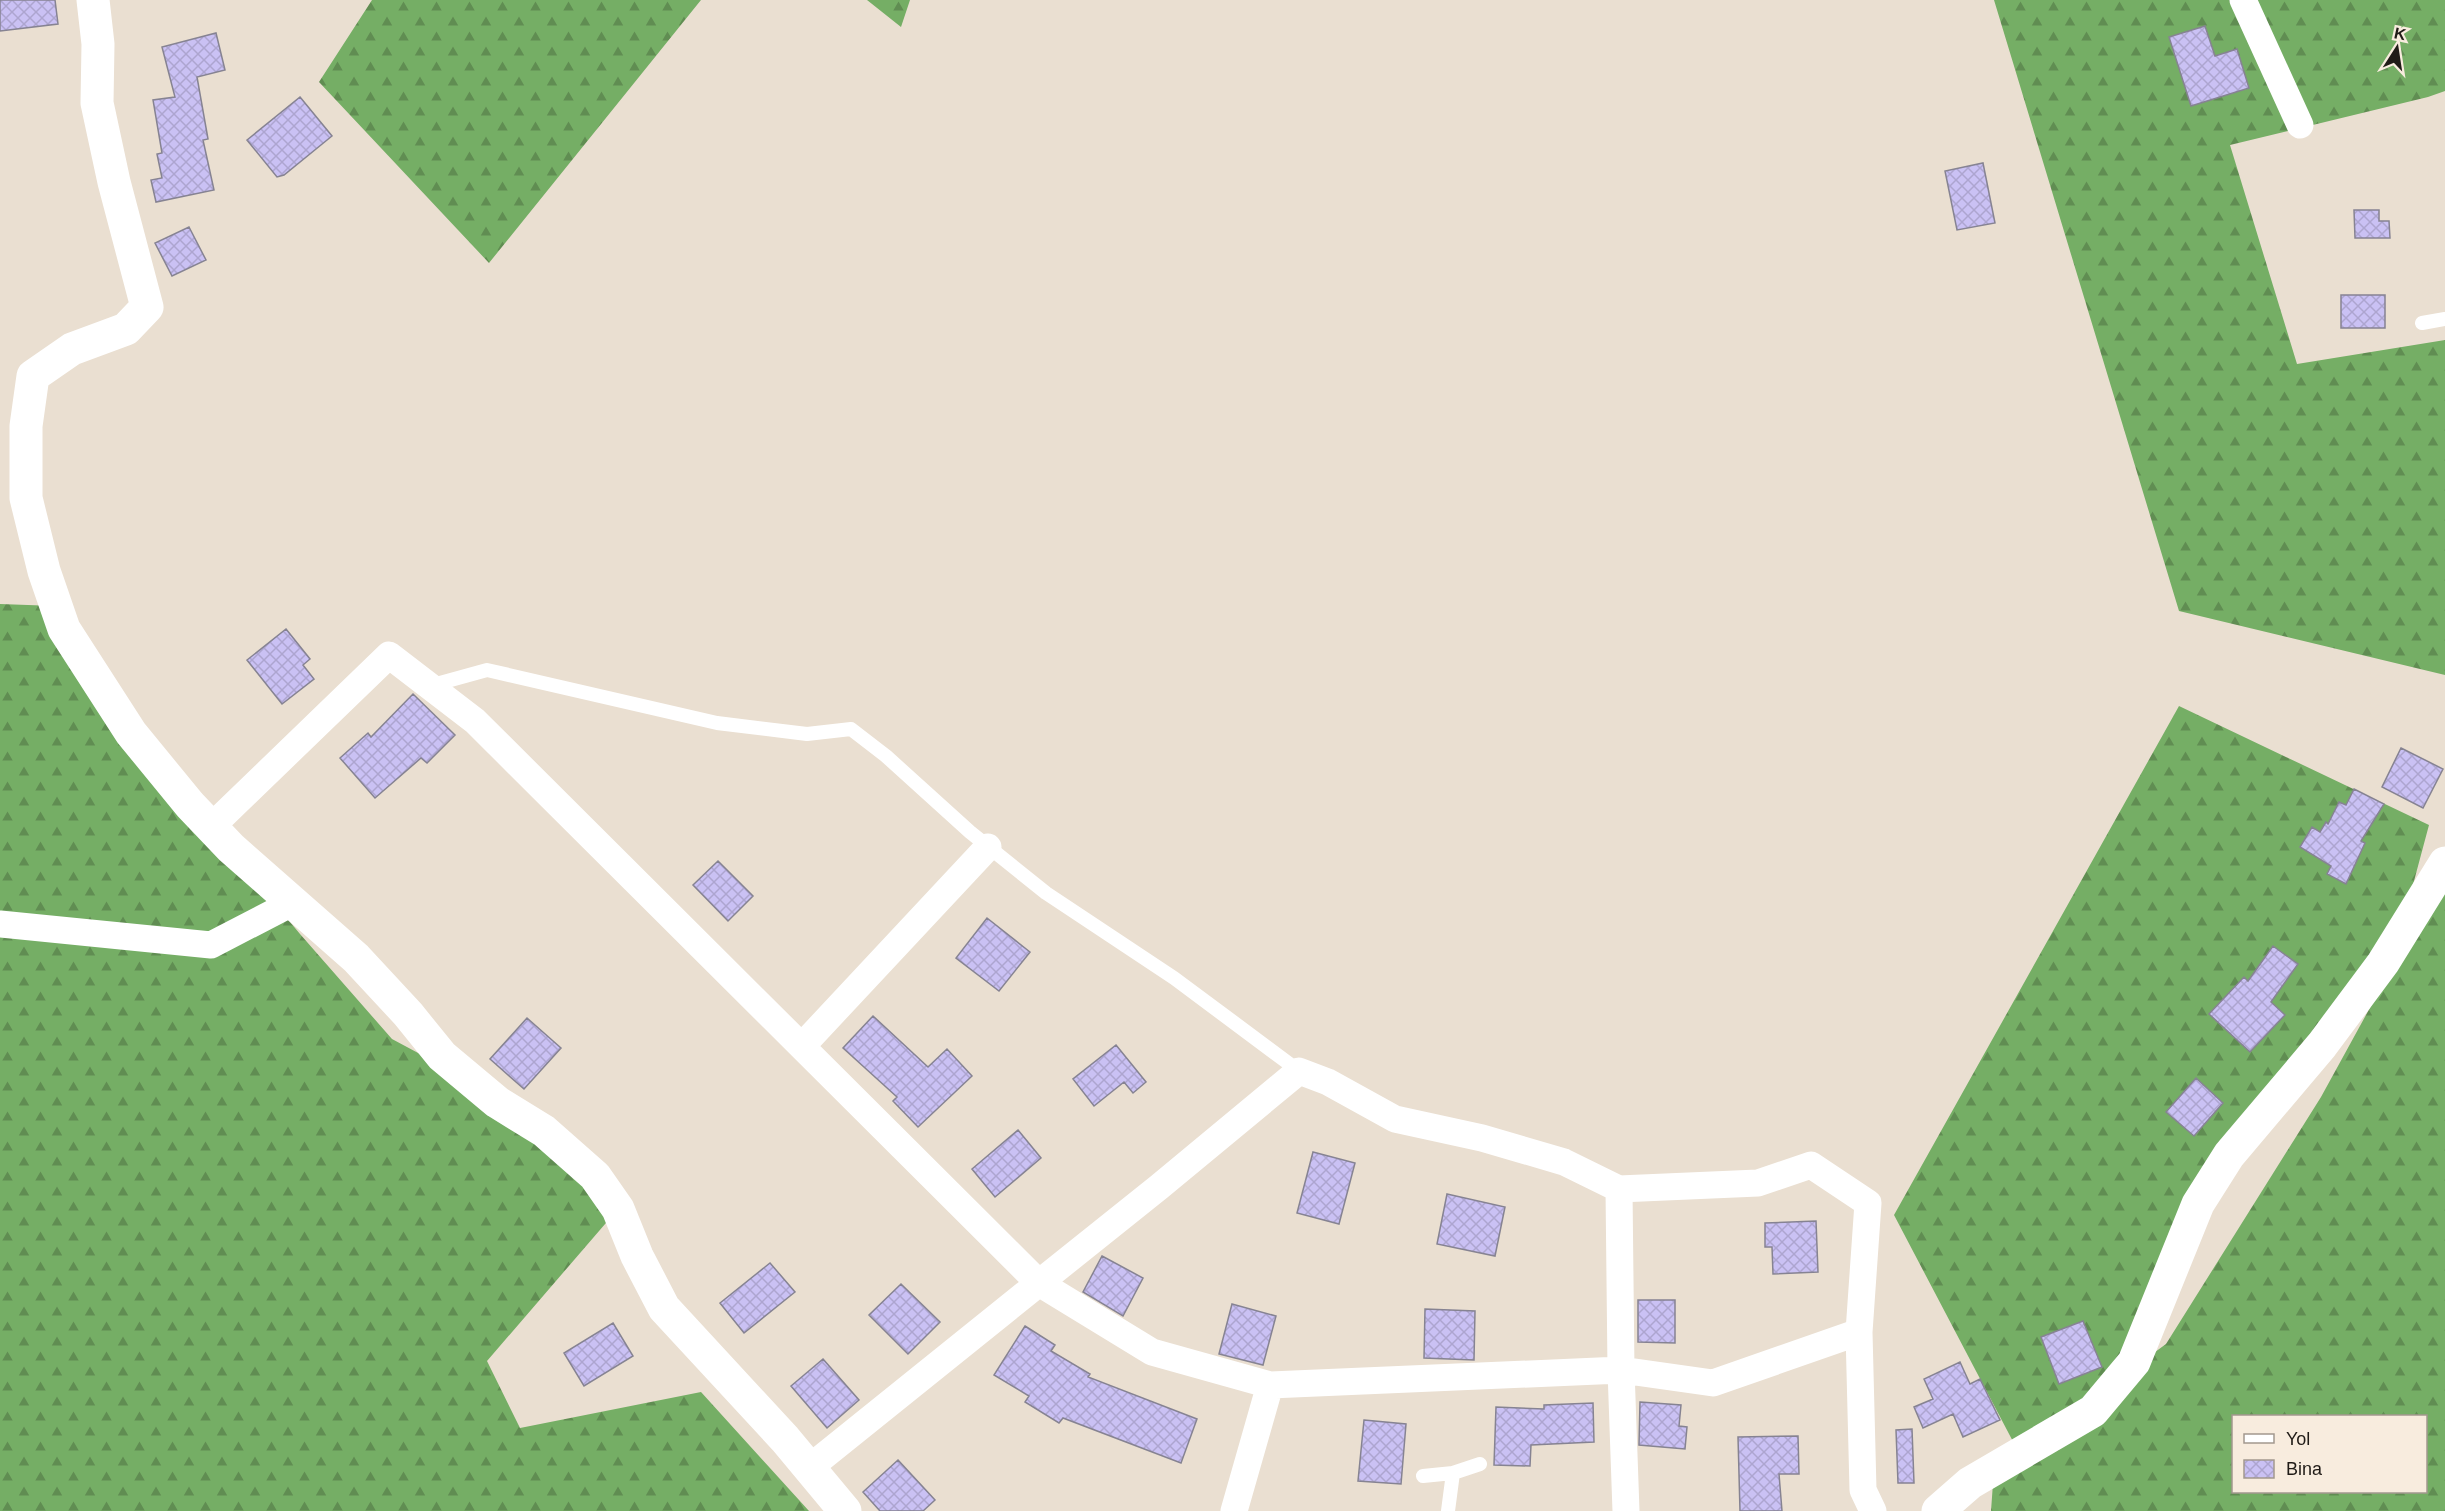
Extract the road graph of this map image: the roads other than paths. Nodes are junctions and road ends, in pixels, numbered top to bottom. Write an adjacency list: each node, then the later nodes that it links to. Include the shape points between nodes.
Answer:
1 (93, 0): 7 (street, via 98,44 97,103 147,307 126,329 72,349 33,376 26,426 26,498 44,571 64,629 131,733)
2 (2243, 0): 3 (street)
3 (2300, 125)
4 (2445, 319): 5 (lane)
5 (2422, 323)
6 (429, 686): 7 (street, via 389,655); 8 (lane, via 487,670 717,723 807,734 851,729); 12 (street, via 475,721)
7 (211, 827): 10 (street)
8 (988, 847): 12 (street); 13 (lane, via 1046,893 1174,978)
9 (2445, 863): 28 (street, via 2383,963 2322,1046 2229,1155 2198,1204 2134,1362 2093,1410 1970,1483)
10 (292, 903): 11 (street, via 211,945); 20 (street, via 356,958 442,1056 497,1102 544,1131 595,1176 618,1209 664,1308)
11 (0, 924)
12 (802, 1046): 15 (street)
13 (1299, 1071): 14 (street, via 1328,1082 1395,1119 1554,1159); 15 (street)
14 (1619, 1189): 16 (street, via 1758,1183 1811,1165 1868,1203); 17 (street)
15 (1039, 1283): 18 (street, via 1152,1352); 20 (street)
16 (1858, 1332): 17 (street, via 1713,1383); 27 (street, via 1863,1490)
17 (1621, 1370): 18 (street); 26 (street)
18 (1269, 1384): 24 (street)
19 (1480, 1464): 21 (lane)
20 (809, 1468): 23 (street)
21 (1453, 1473): 22 (lane); 25 (lane)
22 (1423, 1476)
23 (845, 1511)
24 (1234, 1511)
25 (1448, 1511)
26 (1626, 1511)
27 (1873, 1511)
28 (1938, 1511)

